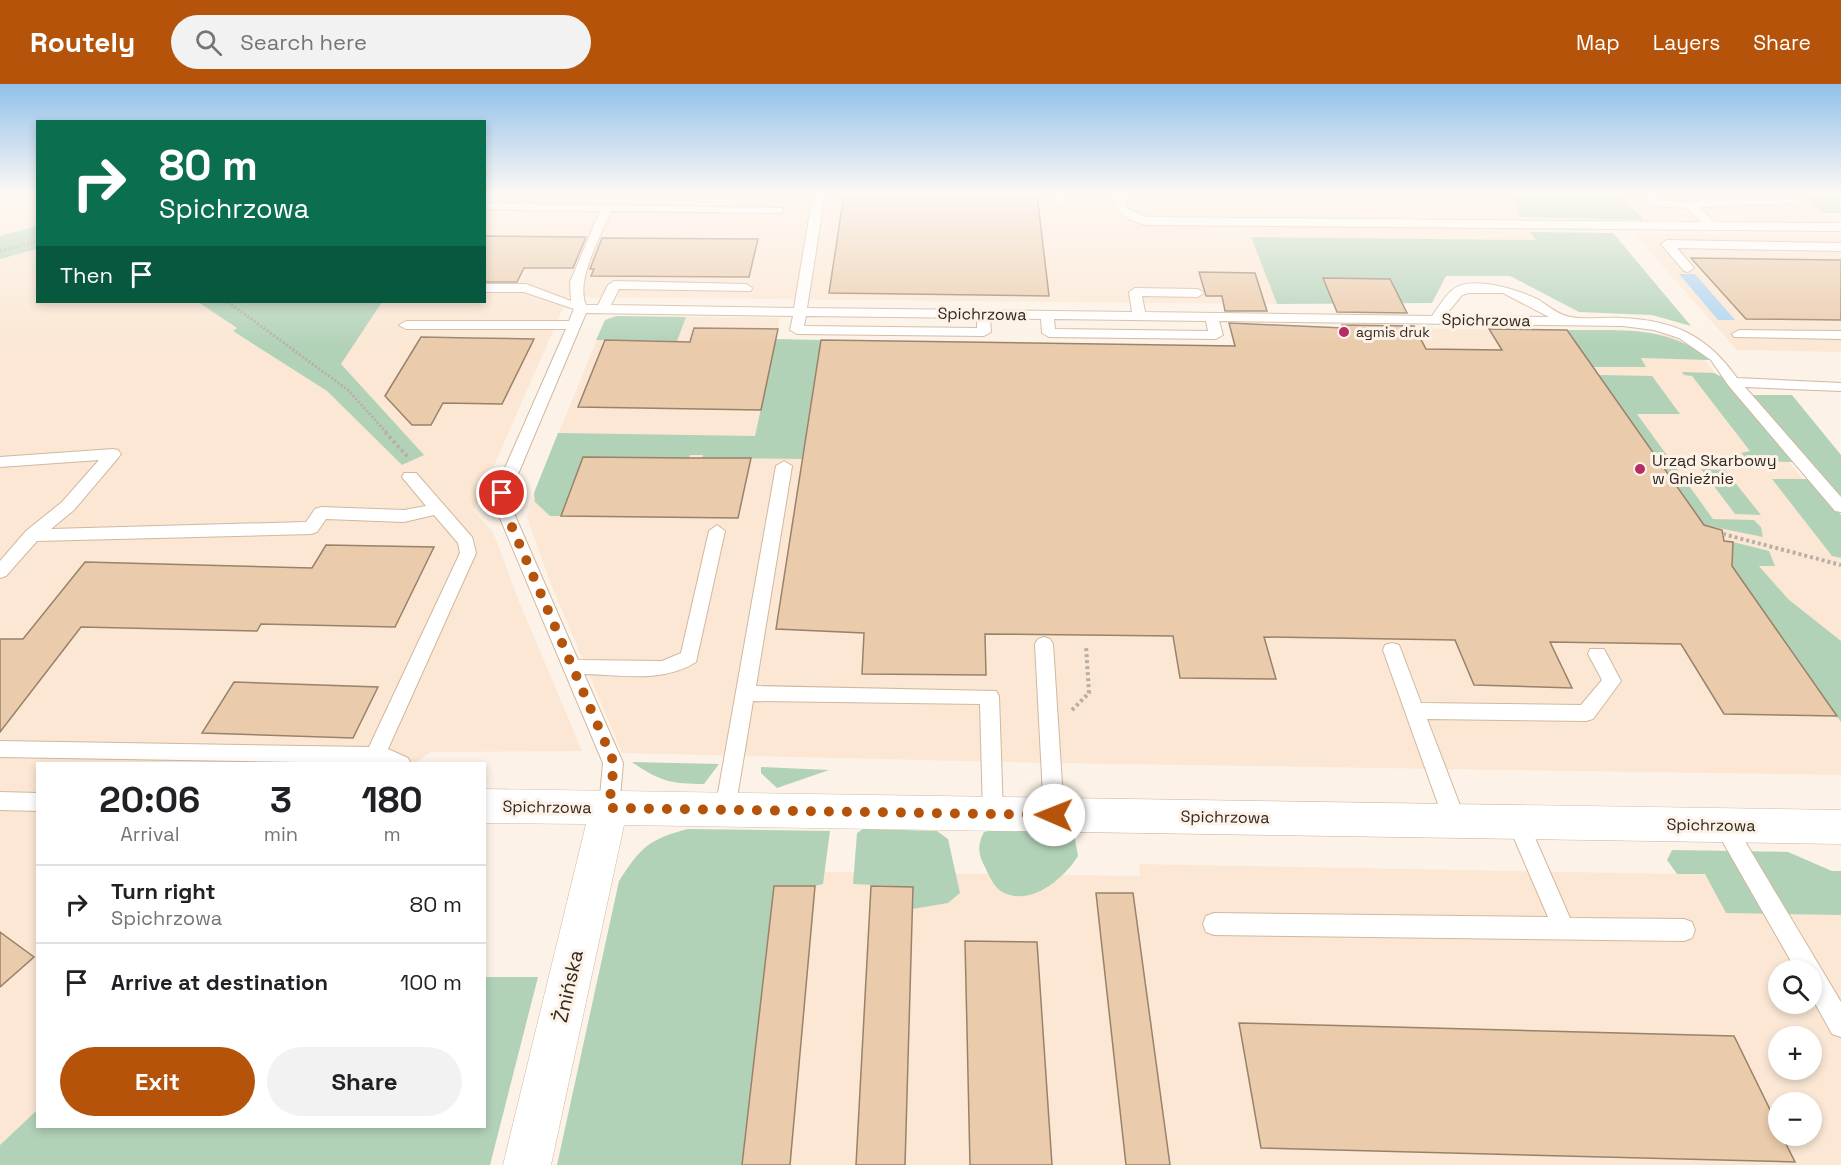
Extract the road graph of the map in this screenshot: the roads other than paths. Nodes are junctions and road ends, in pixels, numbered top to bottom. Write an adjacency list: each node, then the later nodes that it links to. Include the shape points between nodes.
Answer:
1 (592, 244): 12 (lane, via 576,282)
2 (811, 244): 11 (lane)
3 (1667, 244): 6 (lane)
4 (1693, 244): 5 (lane)
5 (1841, 247)
6 (1688, 268)
7 (486, 288): 12 (lane, via 526,288 570,304)
8 (746, 288): 10 (lane, via 614,285)
9 (1198, 293): 14 (lane, via 1135,292)
10 (603, 309): 11 (lane); 12 (lane)
11 (800, 312): 13 (lane, Spichrzowa, via 797,330 984,332 983,314)
12 (579, 313): 18 (lane); 34 (lane, Spichrzowa, via 502,493 505,511)
13 (1047, 315): 14 (lane, Spichrzowa); 15 (lane, via 1049,333 1216,335)
14 (1139, 316): 15 (lane, Spichrzowa)
15 (1211, 316): 16 (lane, Spichrzowa)
16 (1436, 319): 17 (lane, Spichrzowa); 17 (lane, via 1457,292 1492,289 1516,293)
17 (1565, 321): 21 (lane, Spichrzowa, via 1623,322 1684,335 1716,357)
18 (406, 325)
19 (1739, 334): 20 (lane)
20 (1841, 335)
21 (1733, 382): 22 (lane); 26 (lane, Spichrzowa)
22 (1841, 387)
23 (0, 462): 29 (lane, via 113,454 68,506)
24 (784, 466): 35 (lane)
25 (410, 477): 27 (lane)
26 (1841, 507)
27 (438, 509): 29 (lane, via 404,516 321,513 311,528); 38 (lane, via 466,541 468,553)
28 (717, 531): 34 (lane, via 689,657 675,666 662,668)
29 (32, 535): 30 (lane)
30 (0, 572)
31 (1044, 644): 46 (lane)
32 (1392, 650): 36 (lane)
33 (1597, 654): 36 (lane, via 1612,681 1586,713)
34 (572, 667): 43 (lane, Spichrzowa, via 614,763)
35 (744, 693): 44 (lane); 45 (lane, via 989,696)
36 (1415, 711): 47 (lane)
37 (0, 749): 38 (lane)
38 (375, 755): 39 (lane)
39 (397, 762)
40 (0, 801): 41 (lane)
41 (36, 801)
42 (486, 806): 43 (street, Spichrzowa)
43 (609, 808): 44 (street, Spichrzowa); 57 (street, Żnińska)
44 (725, 810): 45 (street, Spichrzowa)
45 (993, 814): 46 (street, Spichrzowa)
46 (1054, 815): 47 (street, Spichrzowa)
47 (1455, 821): 48 (street, Spichrzowa)
48 (1518, 822): 49 (street, Spichrzowa); 52 (lane)
49 (1724, 825): 50 (street, Spichrzowa); 54 (lane)
50 (1841, 827)
51 (1214, 924): 52 (lane)
52 (1564, 928): 53 (lane)
53 (1684, 930)
54 (1803, 960)
55 (1822, 993): 56 (lane)
56 (1841, 1025)
57 (527, 1165)

